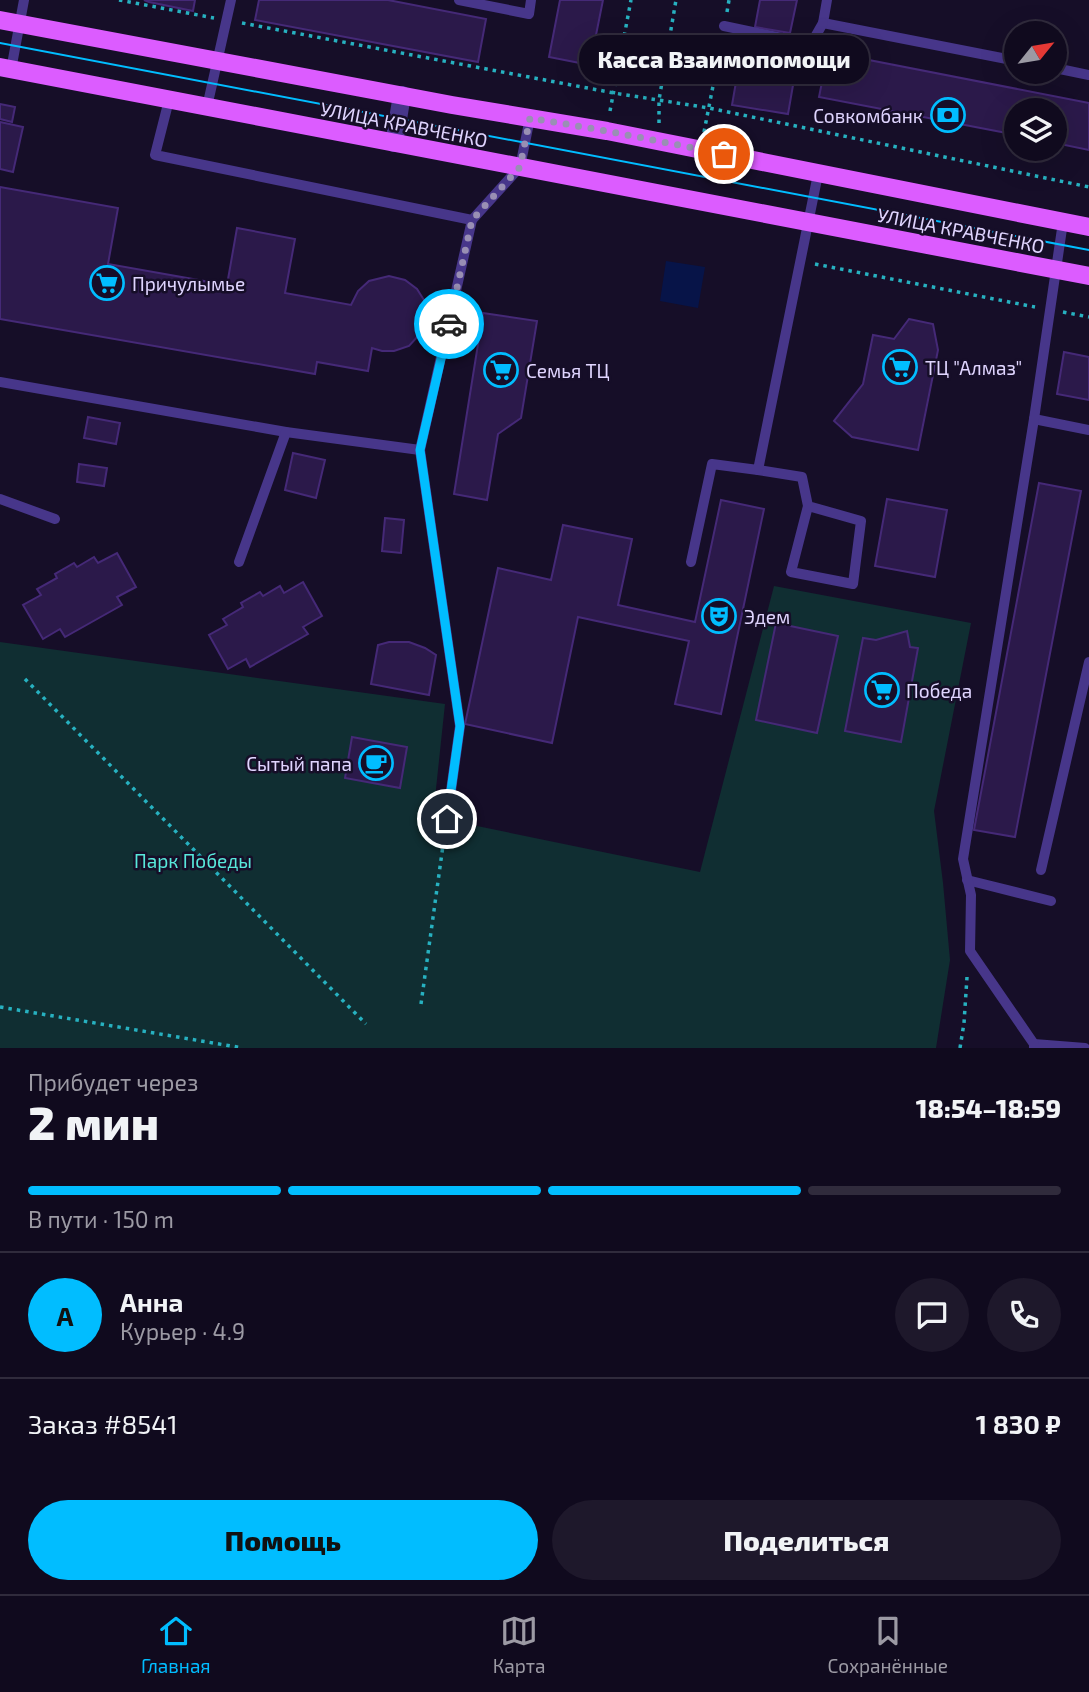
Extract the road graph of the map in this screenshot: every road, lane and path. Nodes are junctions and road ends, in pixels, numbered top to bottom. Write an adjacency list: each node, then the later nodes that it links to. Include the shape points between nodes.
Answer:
1 (24, 0): 12 (lane)
2 (119, 0): 11 (path)
3 (231, 0): 11 (lane)
4 (459, 0): 5 (lane, via 529,14)
5 (531, 0)
6 (631, 0): 20 (path)
7 (676, 0): 23 (path)
8 (827, 0): 13 (lane)
9 (728, 1): 14 (path)
10 (0, 20): 12 (main road, УЛИЦА КРАВЧЕНКО)
11 (228, 20): 16 (lane); 20 (path)
12 (20, 23): 16 (main road, УЛИЦА КРАВЧЕНКО); 17 (lane)
13 (823, 23): 14 (lane, via 811,44); 15 (lane)
14 (724, 26): 25 (path)
15 (1004, 58)
16 (217, 60): 21 (main road, УЛИЦА КРАВЧЕНКО); 24 (lane)
17 (6, 69): 22 (main road, УЛИЦА КРАВЧЕНКО)
18 (1068, 71): 19 (lane)
19 (1089, 75)
20 (614, 93): 23 (path); 27 (path)
21 (402, 95): 26 (main road, УЛИЦА КРАВЧЕНКО); 29 (street)
22 (169, 100): 24 (main road, УЛИЦА КРАВЧЕНКО); 34 (lane, via 155,155)
23 (659, 100): 25 (path); 28 (path)
24 (207, 107): 29 (main road, УЛИЦА КРАВЧЕНКО)
25 (709, 108): 30 (path); 33 (path)
26 (530, 118): 27 (main road, УЛИЦА КРАВЧЕНКО); 31 (lane)
27 (607, 131): 28 (main road, УЛИЦА КРАВЧЕНКО)
28 (659, 141): 30 (main road, УЛИЦА КРАВЧЕНКО)
29 (394, 143): 31 (main road, УЛИЦА КРАВЧЕНКО)
30 (701, 149): 32 (main road, УЛИЦА КРАВЧЕНКО)
31 (520, 167): 34 (lane); 36 (main road, УЛИЦА КРАВЧЕНКО)
32 (818, 174): 35 (main road, УЛИЦА КРАВЧЕНКО); 36 (lane)
33 (1089, 187)
34 (472, 220): 47 (lane)
35 (1063, 222): 37 (main road, УЛИЦА КРАВЧЕНКО); 39 (lane)
36 (809, 223): 38 (lane); 39 (main road, УЛИЦА КРАВЧЕНКО)
37 (1089, 227)
38 (800, 261): 41 (path); 48 (lane)
39 (1056, 270): 40 (main road, УЛИЦА КРАВЧЕНКО); 41 (lane)
40 (1089, 276)
41 (1050, 309): 42 (path); 44 (lane)
42 (1089, 317)
43 (0, 382): 46 (lane)
44 (1034, 419): 45 (lane); 58 (lane, via 962,859)
45 (1089, 430)
46 (286, 432): 47 (lane); 52 (lane)
47 (420, 450): 56 (lane, via 460,726)
48 (758, 470): 50 (lane, via 802,477); 53 (lane, via 712,464)
49 (0, 499): 51 (lane)
50 (808, 506): 50 (lane, via 791,572 853,584 861,521)
51 (55, 519)
52 (239, 562)
53 (691, 562)
54 (1089, 662): 57 (lane)
55 (25, 679): 63 (path)
56 (447, 819): 61 (path)
57 (1041, 870)
58 (968, 880): 59 (lane); 60 (lane)
59 (1051, 901)
60 (970, 951): 64 (lane); 66 (path)
61 (421, 1004)
62 (0, 1007): 65 (path)
63 (366, 1024)
64 (1034, 1046): 67 (lane)
65 (243, 1048)
66 (960, 1048)
67 (1085, 1048)

